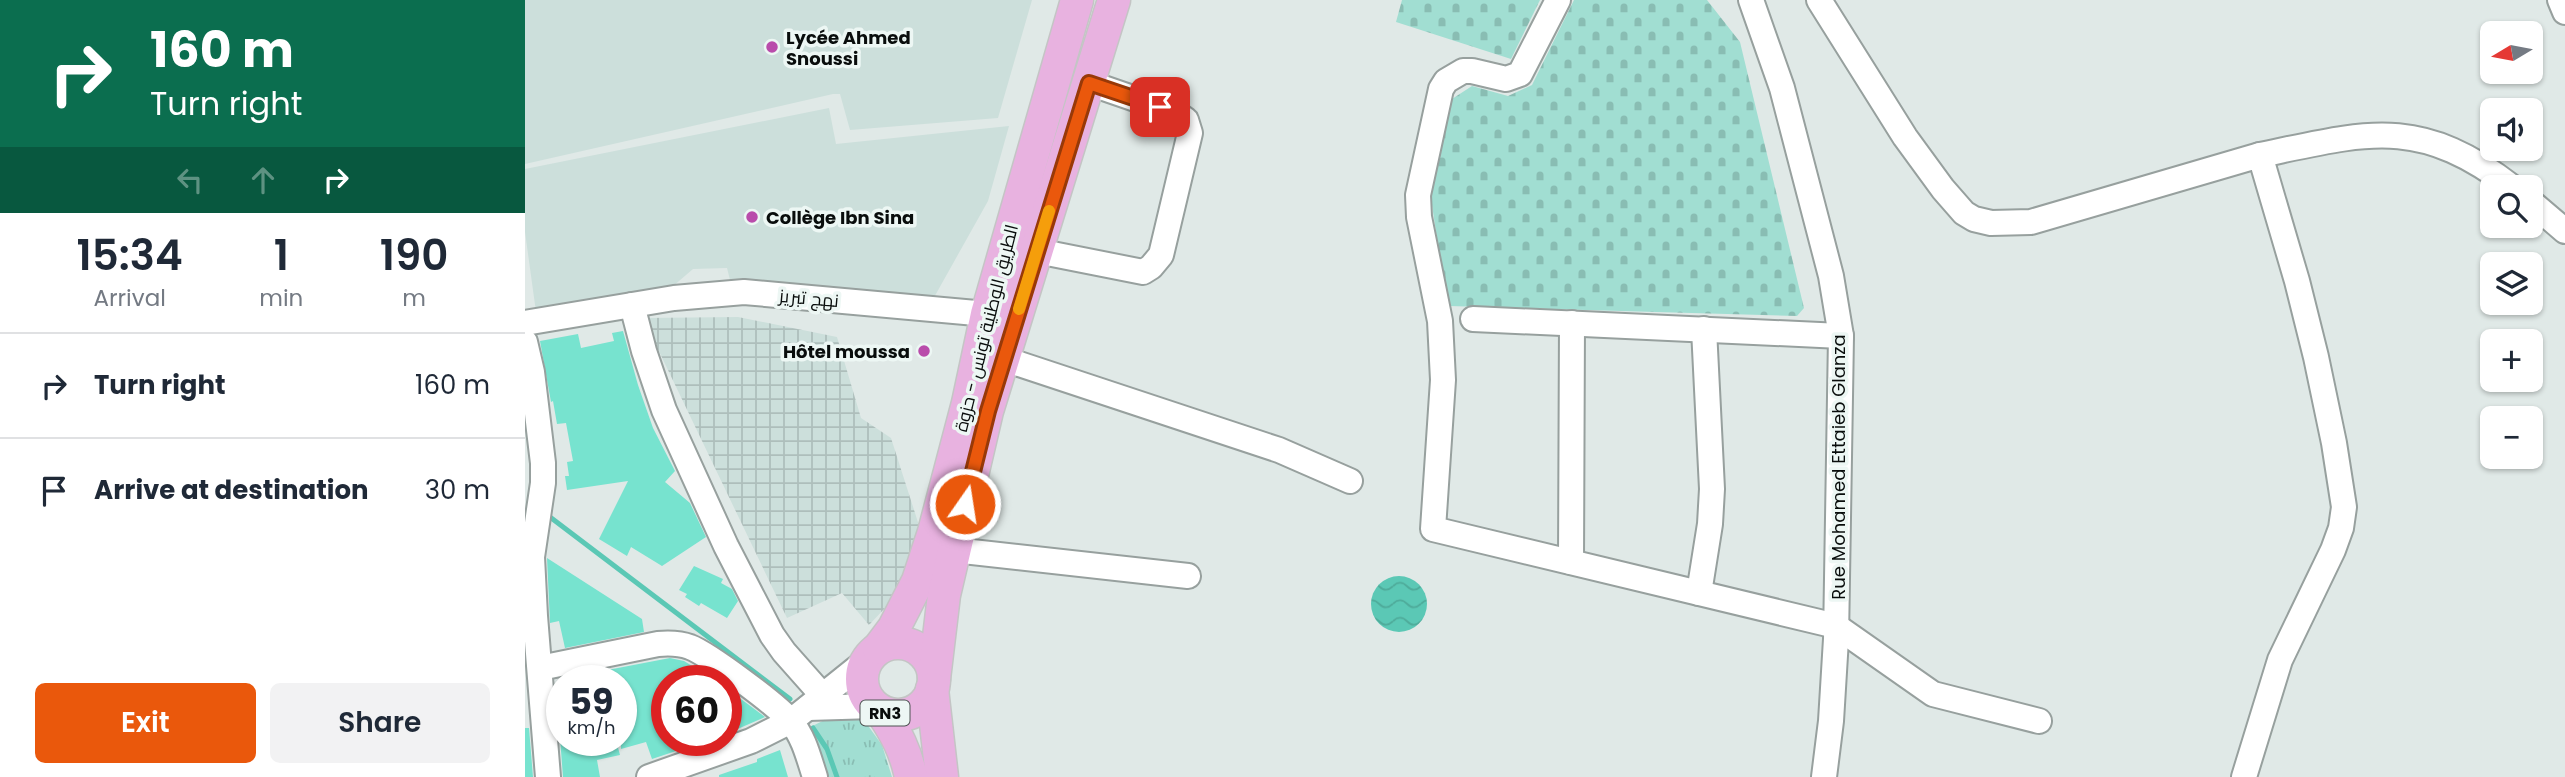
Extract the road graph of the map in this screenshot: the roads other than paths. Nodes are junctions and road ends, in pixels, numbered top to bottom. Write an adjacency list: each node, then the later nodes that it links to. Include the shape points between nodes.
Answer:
1 (1077, 0): 15 (main road, الطريق الوطنية تونس - حزوة / RN3)
2 (1114, 0): 8 (main road, الطريق الوطنية تونس - حزوة / RN3)
3 (1558, 0): 26 (street, via 1520,74 1506,79 1463,71 1446,81 1418,195 1440,321 1443,380 1433,529)
4 (1751, 0): 20 (street, Rue Mohamed Ettaieb Glanza, via 1781,88 1832,276)
5 (1819, 0): 9 (street, via 1905,137 1943,189 1975,219 2031,222)
6 (2560, 0): 7 (street)
7 (2565, 12)
8 (1089, 83): 13 (main road, الطريق الوطنية تونس - حزوة / RN3); 13 (street, via 1186,120 1190,133 1161,256 1143,272)
9 (2260, 155): 10 (street, via 2367,135 2410,136 2464,155); 42 (street, via 2316,357 2344,507 2333,550 2280,660)
10 (2494, 175)
11 (2543, 212): 12 (street)
12 (2565, 231)
13 (1037, 250): 22 (main road, الطريق الوطنية تونس - حزوة / RN3)
14 (632, 305): 15 (street, نهج تبريز, via 744,292); 17 (street, نهج تبريز); 33 (street, via 664,410)
15 (987, 314): 23 (main road, الطريق الوطنية تونس - حزوة / RN3)
16 (1473, 319): 18 (street)
17 (525, 323)
18 (1572, 323): 19 (street); 26 (street)
19 (1704, 329): 20 (street); 28 (street, via 1712,489)
20 (1841, 336): 29 (street, Rue Mohamed Ettaieb Glanza)
21 (525, 342): 31 (street, via 543,463 532,557)
22 (1004, 359): 23 (main road, الطريق الوطنية تونس - حزوة / RN3); 24 (street, via 1266,445)
23 (978, 407): 25 (main road, الطريق الوطنية تونس - حزوة / RN3); 30 (main road, الطريق الوطنية تونس - حزوة / RN3, via 918,581 894,628)
24 (1350, 481)
25 (954, 550): 27 (street); 32 (main road, الطريق الوطنية تونس - حزوة / RN3)
26 (1571, 562): 28 (street)
27 (1188, 576)
28 (1699, 593): 29 (street)
29 (1836, 626): 35 (street, via 1933,694); 41 (street, Rue Mohamed Ettaieb Glanza)
30 (873, 654): 32 (main road, RN3, via 900,643 920,650 932,668); 33 (street); 34 (main road, RN3, via 863,669 863,689)
31 (540, 668): 33 (street, via 657,644 684,645); 36 (street)
32 (933, 684): 34 (main road, RN3, via 927,700 907,714); 40 (main road, الطريق الوطنية تونس - حزوة / RN3)
33 (807, 708): 34 (street); 37 (street, via 751,741); 38 (street, via 802,740)
34 (878, 709): 39 (main road, RN3, via 899,738)
35 (2039, 721)
36 (548, 777)
37 (649, 777)
38 (815, 777)
39 (911, 777)
40 (942, 777)
41 (1823, 777)
42 (2244, 777)

